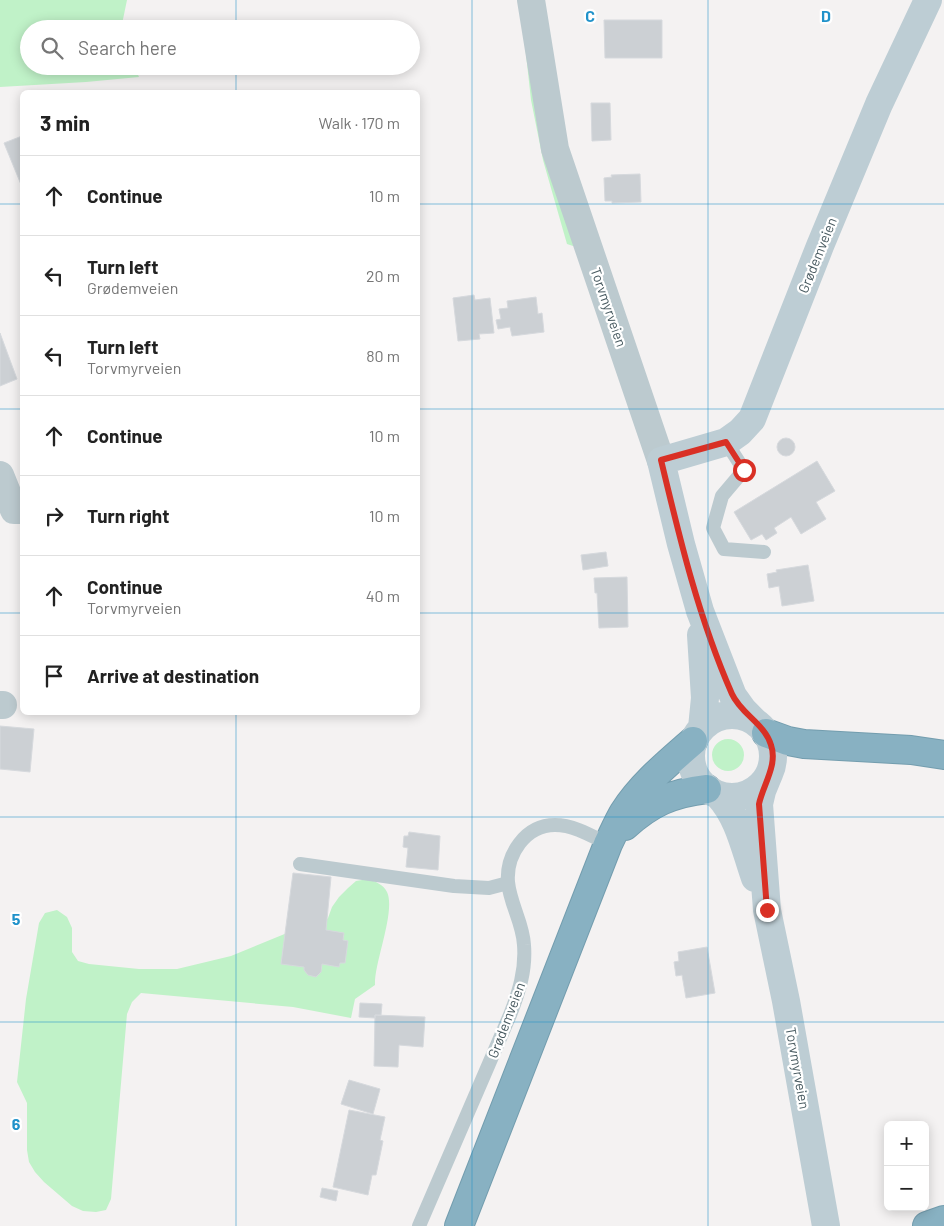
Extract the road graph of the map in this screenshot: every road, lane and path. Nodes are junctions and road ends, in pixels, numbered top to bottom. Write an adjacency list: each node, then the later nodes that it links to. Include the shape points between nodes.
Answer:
1 (531, 0): 4 (street, Torvmyrveien, via 555,149)
2 (928, 0): 3 (main road, Grødemveien, via 871,122 752,419)
3 (726, 442): 4 (main road, Grødemveien); 7 (lane, via 744,470 722,496 713,528 724,549)
4 (661, 460): 8 (main road, Torvmyrveien)
5 (0, 475): 6 (street, via 14,510)
6 (20, 510)
7 (764, 552)
8 (700, 611): 9 (main road, Torvmyrveien, via 733,696); 10 (main road, Torvmyrveien, via 705,698)
9 (760, 728): 10 (main road, via 745,717 722,716 711,720); 11 (highway, via 788,741 804,744); 12 (main road, via 772,746)
10 (698, 734): 13 (main road, via 690,754 692,768 698,780); 14 (highway, via 640,790)
11 (944, 755)
12 (769, 774): 13 (main road, via 753,792 742,796 730,798); 17 (main road, Torvmyrveien, via 759,804)
13 (712, 792): 14 (highway, via 677,794 653,805); 17 (main road, Torvmyrveien, via 728,805)
14 (608, 844): 16 (lane, Grødemveien, via 571,828 544,826 520,841 513,852); 20 (highway)
15 (300, 864): 16 (lane, via 454,886 490,888)
16 (508, 883): 19 (lane, Grødemveien, via 523,931 525,962 522,980)
17 (767, 910): 21 (main road, Torvmyrveien)
18 (944, 1220): 22 (highway)
19 (419, 1226)
20 (459, 1226)
21 (826, 1226)
22 (927, 1226)

